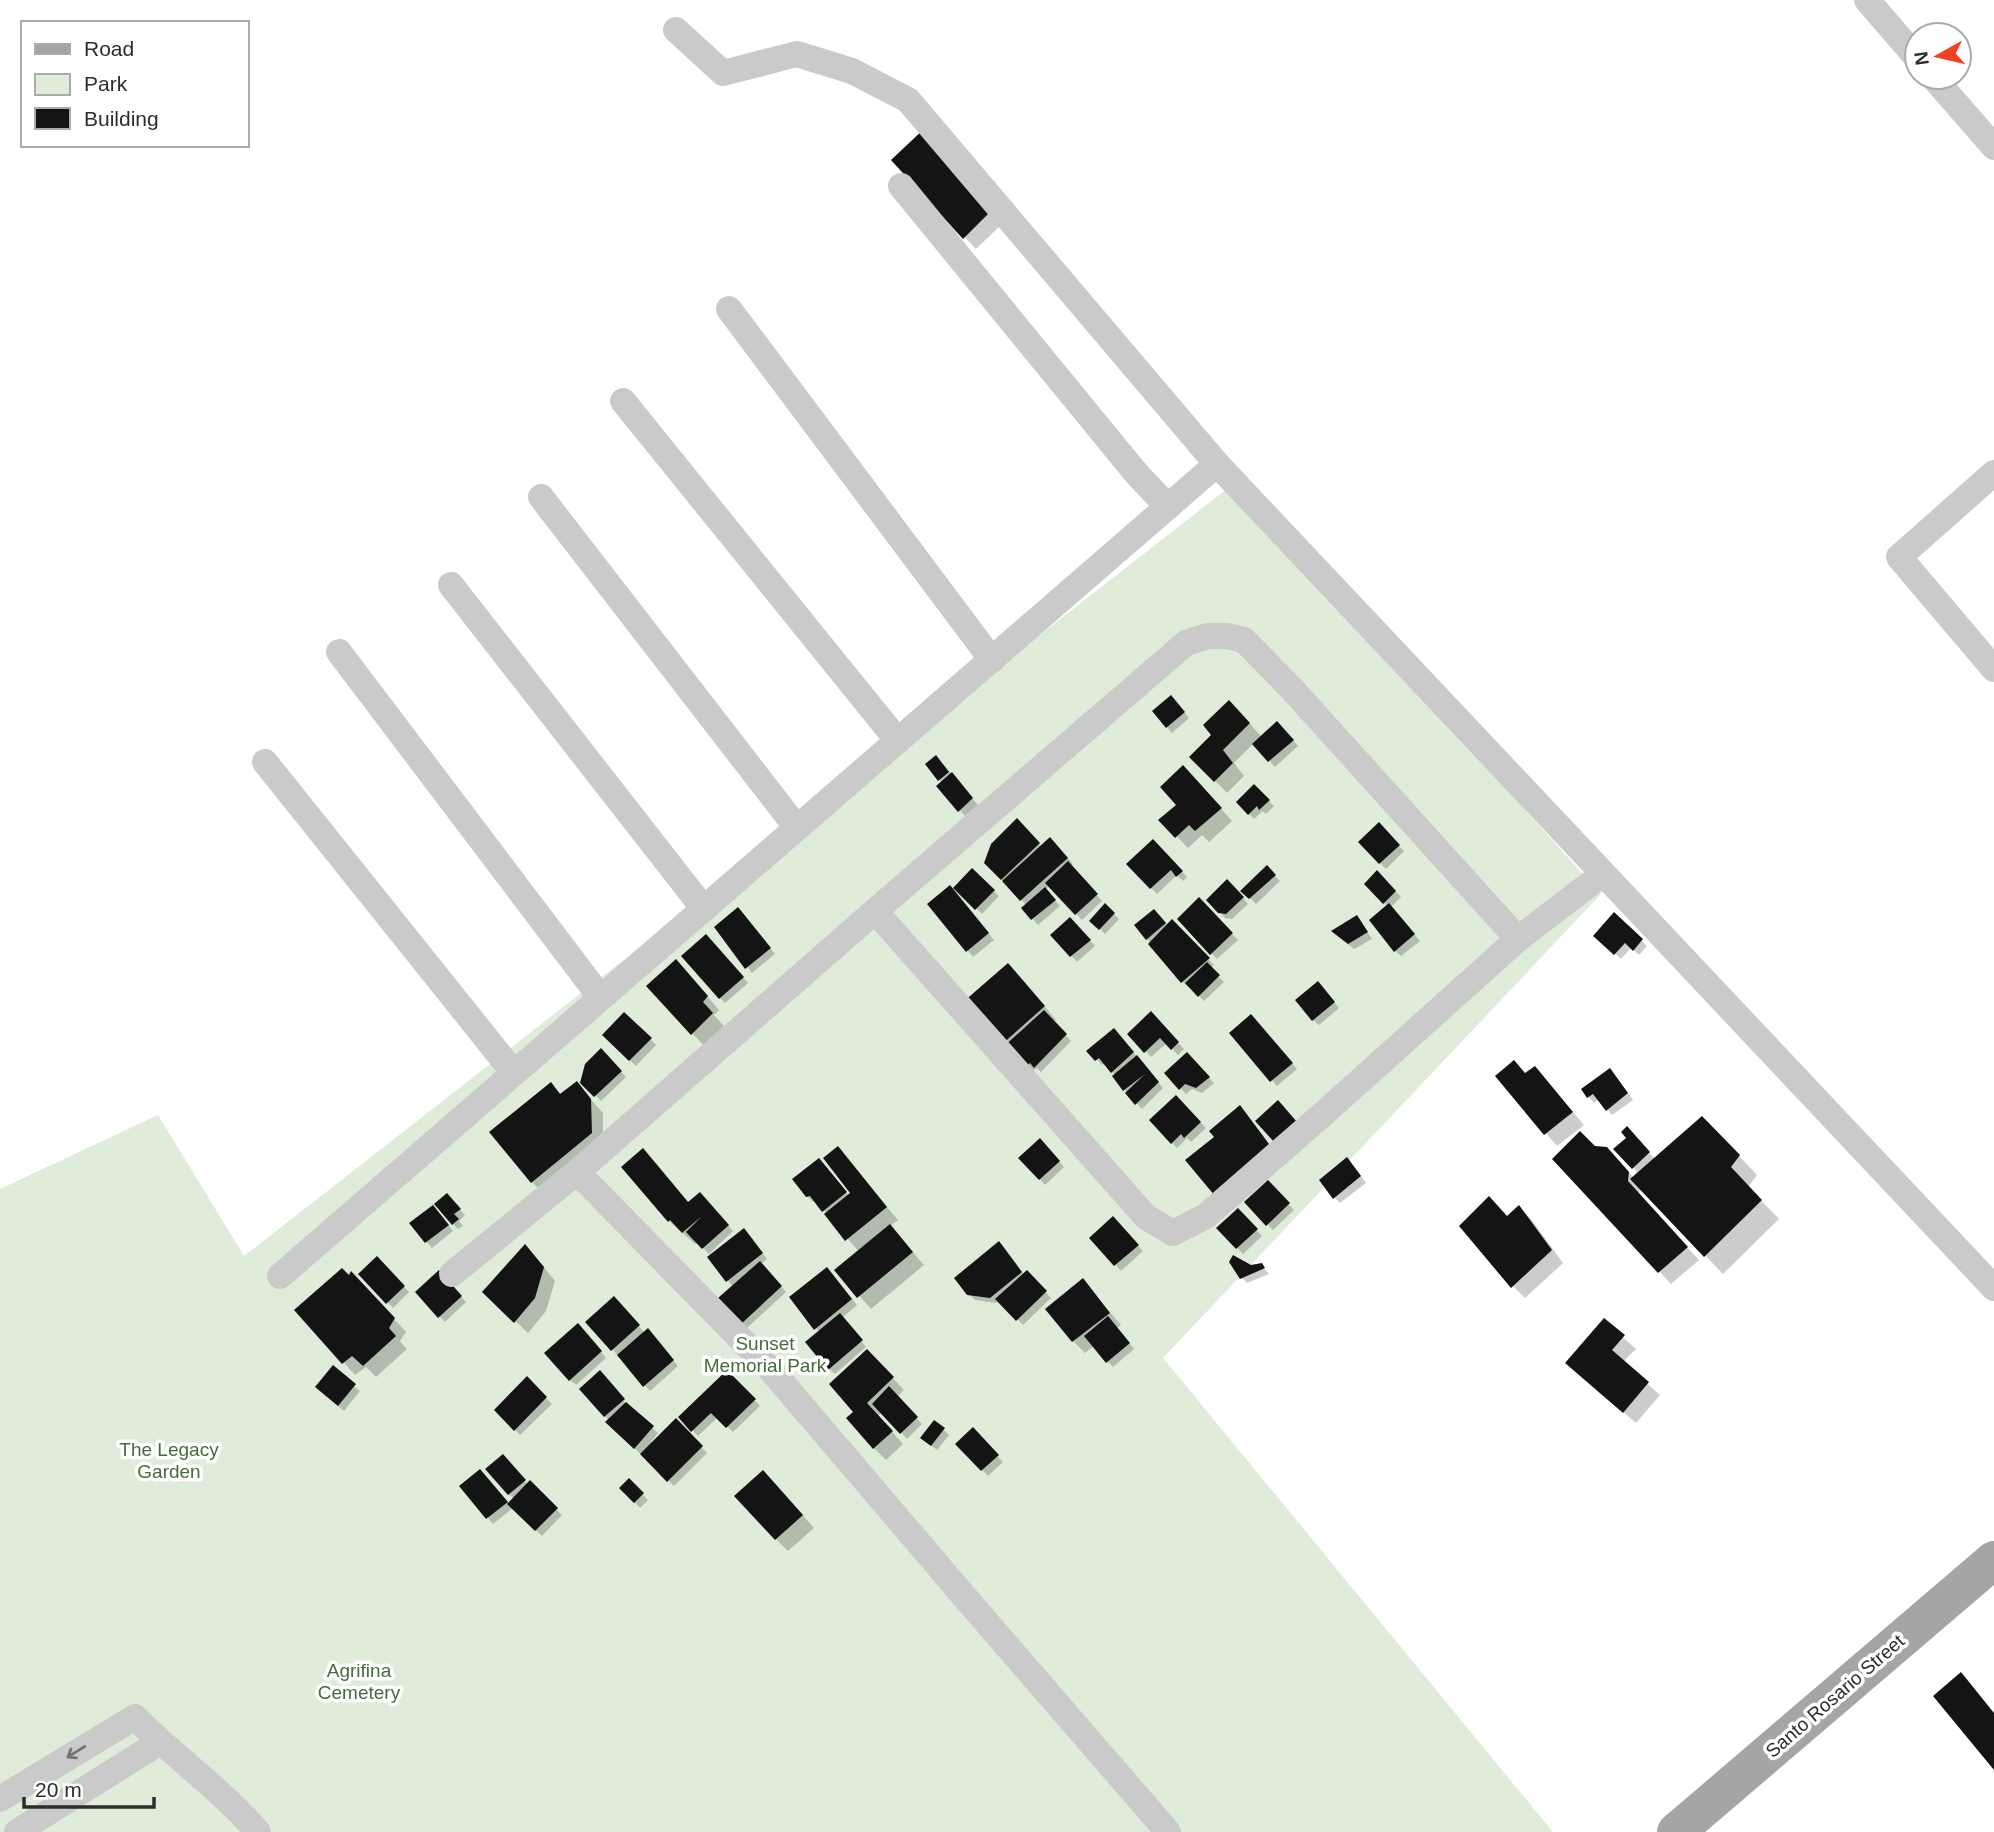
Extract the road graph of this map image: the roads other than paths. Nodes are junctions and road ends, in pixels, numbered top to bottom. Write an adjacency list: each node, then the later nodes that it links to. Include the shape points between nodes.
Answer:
1 (1867, 0): 3 (lane)
2 (676, 30): 9 (lane, via 723,73 797,54 852,71 908,100)
3 (1903, 42)
4 (1945, 91): 5 (lane)
5 (1994, 148)
6 (901, 186): 12 (lane)
7 (729, 309): 15 (lane)
8 (623, 401): 17 (lane)
9 (1217, 464): 12 (lane); 20 (lane)
10 (1994, 473): 16 (lane, via 1899,557)
11 (541, 497): 19 (lane)
12 (1168, 507): 15 (lane)
13 (451, 585): 21 (lane)
14 (339, 652): 24 (lane)
15 (992, 660): 17 (lane)
16 (1994, 670)
17 (898, 741): 19 (lane)
18 (265, 762): 25 (lane)
19 (797, 828): 21 (lane)
20 (1603, 874): 23 (lane); 29 (lane)
21 (704, 909): 24 (lane)
22 (875, 911): 23 (lane, via 1186,643 1227,636 1244,640 1291,688); 23 (lane, via 1146,1217 1173,1233 1217,1207); 26 (lane)
23 (1518, 939)
24 (601, 998): 25 (lane)
25 (514, 1073): 28 (lane)
26 (577, 1172): 27 (lane); 35 (lane, via 772,1371)
27 (452, 1274)
28 (280, 1276)
29 (1994, 1288)
30 (1994, 1560): 36 (main road, Santo Rosario Street)
31 (160, 1742): 32 (lane, one-way to 32, via 135,1717); 33 (lane); 34 (lane, via 239,1809)
32 (0, 1799)
33 (17, 1832)
34 (258, 1832)
35 (1168, 1832)
36 (1676, 1832)

